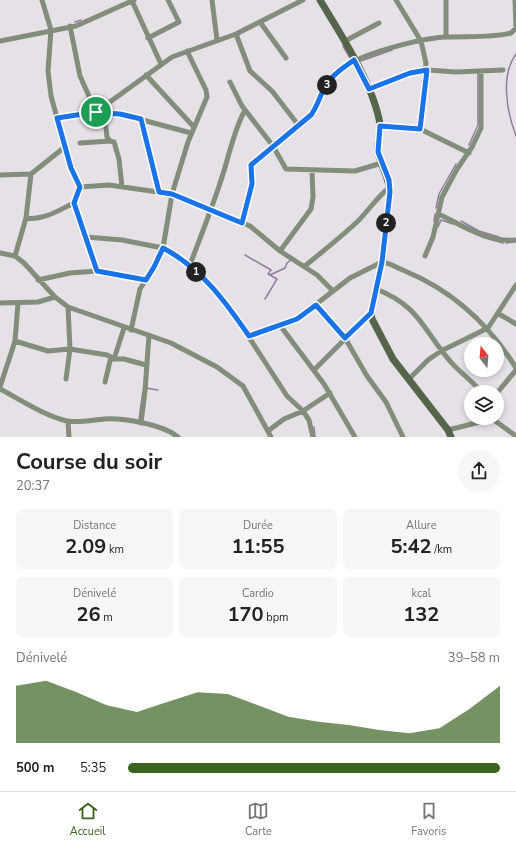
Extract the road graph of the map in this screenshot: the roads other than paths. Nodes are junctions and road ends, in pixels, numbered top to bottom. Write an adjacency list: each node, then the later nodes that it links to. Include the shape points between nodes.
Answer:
1 (42, 0): 13 (street)
2 (168, 0): 16 (street, via 179,22)
3 (212, 0): 17 (street)
4 (303, 0): 10 (street)
5 (320, 0): 20 (main road)
6 (396, 0): 18 (street)
7 (446, 0): 15 (street)
8 (515, 0): 15 (street, via 516,28 511,33)
9 (133, 1): 12 (street, via 89,21); 16 (street)
10 (260, 22): 14 (street); 22 (street)
11 (380, 23): 20 (street)
12 (70, 26): 13 (street); 33 (street, via 80,76)
13 (50, 30): 19 (street, via 28,37); 34 (street, via 48,71)
14 (236, 34): 17 (street); 37 (street, via 250,71 272,91)
15 (446, 37): 18 (street)
16 (148, 38): 24 (street)
17 (217, 40): 21 (street)
18 (421, 40): 23 (street); 25 (street)
19 (0, 41)
20 (345, 41): 23 (main road)
21 (187, 50): 24 (street); 36 (street, via 207,93)
22 (286, 58)
23 (354, 60): 30 (main road); 37 (street, via 339,70 325,87 317,107)
24 (161, 64): 28 (street)
25 (427, 70): 27 (street); 30 (street, via 410,73); 39 (street)
26 (503, 70): 27 (street)
27 (480, 72): 45 (street, via 481,128)
28 (146, 75): 31 (street); 36 (street)
29 (230, 82): 32 (street)
30 (369, 89): 38 (main road)
31 (104, 110): 33 (street); 35 (street); 41 (street, via 107,137)
32 (245, 110): 44 (street); 56 (street, via 235,132)
33 (96, 112): 34 (street)
34 (57, 118): 43 (street)
35 (141, 119): 40 (street); 53 (street)
36 (193, 126): 40 (street)
37 (299, 126): 44 (street)
38 (380, 126): 39 (street); 46 (main road, via 378,152)
39 (420, 129): 45 (street)
40 (191, 133): 54 (street)
41 (110, 141): 42 (street); 51 (street, via 116,146)
42 (80, 143)
43 (66, 146): 48 (street); 50 (street, via 71,168)
44 (273, 146): 47 (street, via 286,169); 59 (street, via 251,165 252,184)
45 (469, 153): 57 (street, via 442,197)
46 (382, 163): 47 (street, via 355,171); 52 (main road)
47 (312, 170): 63 (street, via 311,209)
48 (31, 174): 49 (street); 58 (street)
49 (0, 175)
50 (80, 187): 51 (street, via 108,184); 55 (street)
51 (122, 187): 53 (street)
52 (390, 187): 67 (main road); 68 (street, via 339,239)
53 (159, 192): 54 (street)
54 (172, 194): 56 (street); 62 (street)
55 (74, 203): 58 (street, via 48,216); 60 (street)
56 (212, 210): 59 (street); 69 (street)
57 (439, 214): 61 (street, via 491,238); 66 (street)
58 (26, 218): 65 (street)
59 (242, 223): 63 (street, via 257,231)
60 (86, 237): 62 (street, via 122,240); 70 (street)
61 (516, 240)
62 (163, 248): 69 (street, via 175,254); 72 (street)
63 (280, 251): 68 (street)
64 (0, 253): 65 (street)
65 (16, 256): 71 (street)
66 (425, 256)
67 (382, 262): 74 (main road); 75 (street, via 356,274); 86 (street, via 427,281 462,304)
68 (305, 266): 75 (street)
69 (189, 267): 89 (street, via 220,294)
70 (97, 271): 71 (street, via 70,273); 72 (street)
71 (38, 280): 76 (street)
72 (146, 280): 87 (street, via 140,289)
73 (516, 285): 82 (street)
74 (376, 289): 81 (main road); 93 (street, via 399,300 416,314)
75 (334, 291): 79 (street)
76 (55, 297): 77 (street, via 38,302); 80 (street)
77 (18, 303): 78 (street); 91 (street)
78 (0, 304)
79 (316, 305): 83 (street, via 297,319); 90 (street)
80 (68, 307): 85 (street); 92 (street)
81 (371, 313): 90 (street); 99 (main road, via 385,347)
82 (499, 314): 84 (street); 86 (street)
83 (279, 324): 89 (street); 97 (street)
84 (516, 324)
85 (124, 328): 87 (street); 94 (street)
86 (488, 328): 93 (street); 96 (street)
87 (131, 330): 88 (street)
88 (149, 335): 95 (street); 110 (street, via 171,342 232,377 247,392)
89 (249, 336): 105 (street, via 287,396)
90 (345, 338): 97 (street); 118 (street, via 386,402)
91 (15, 341): 92 (street, via 48,351); 103 (street)
92 (70, 349): 94 (street); 98 (street)
93 (442, 351): 99 (street, via 428,360); 101 (street)
94 (112, 358): 95 (street); 100 (street)
95 (146, 365): 107 (street, via 146,391)
96 (516, 369): 102 (street)
97 (314, 370): 104 (street)
98 (66, 379)
99 (408, 380): 111 (main road)
100 (105, 382)
101 (474, 385)
102 (503, 385)
103 (0, 388): 106 (street, via 43,412)
104 (330, 393): 105 (street); 117 (street)
105 (303, 411): 110 (street, via 284,419); 116 (street, via 309,420)
106 (68, 421): 107 (street, via 108,419); 113 (street)
107 (141, 423): 114 (street, via 161,428)
108 (475, 425): 111 (street)
109 (500, 425): 112 (street)
110 (268, 431): 115 (street)
111 (450, 434)
112 (516, 436)
113 (69, 437)
114 (178, 437)
115 (271, 437)
116 (313, 437)
117 (355, 437)
118 (403, 437)

